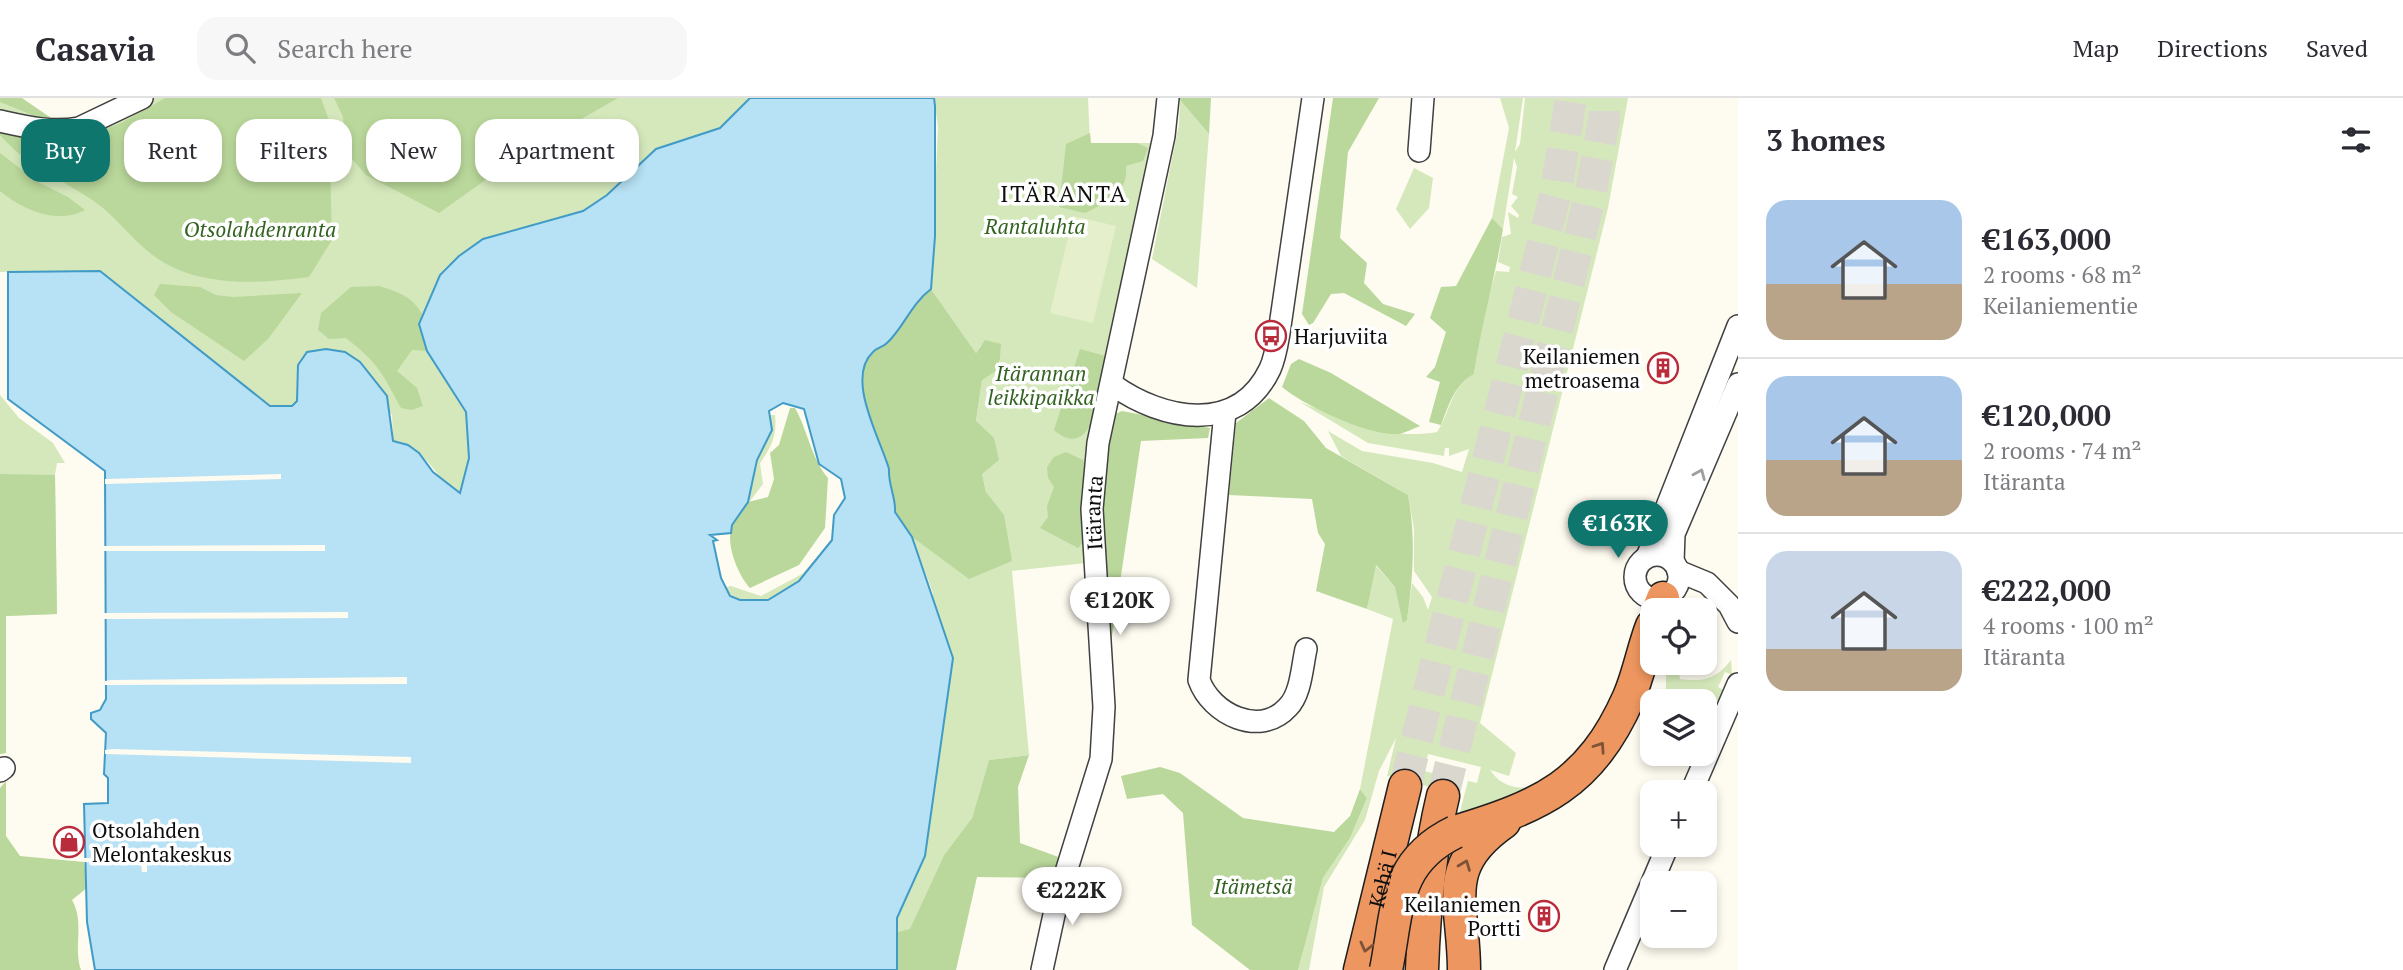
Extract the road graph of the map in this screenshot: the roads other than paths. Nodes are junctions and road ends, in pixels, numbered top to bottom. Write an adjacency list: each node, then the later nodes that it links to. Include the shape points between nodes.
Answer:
1 (142, 98): 5 (street, via 69,130)
2 (1168, 98): 9 (street, Itäranta)
3 (1313, 98): 10 (street, via 1272,366 1256,391)
4 (1423, 98): 6 (street)
5 (0, 121)
6 (1419, 151)
7 (1738, 326): 11 (street)
8 (1738, 384): 12 (street, one-way to 8, via 1674,534)
9 (1113, 385): 10 (street, via 1151,409 1191,415); 21 (street, Itäranta, via 1098,443 1092,509 1104,691 1101,759 1057,901)
10 (1225, 412): 14 (street, via 1200,646 1202,689 1216,707 1233,717 1268,719 1292,704)
11 (1647, 557): 12 (street, via 1660,555); 12 (street, via 1638,566 1636,584 1644,595)
12 (1666, 594): 13 (street, via 1707,583); 19 (highway, one-way to 12, via 1553,795 1598,752 1629,697)
13 (1738, 622)
14 (1306, 649)
15 (1738, 684): 16 (street)
16 (1697, 780)
17 (1405, 786): 22 (highway, Kehä I, one-way to 22)
18 (1443, 796): 24 (highway, Kehä I, via 1425,891)
19 (1517, 813): 23 (highway, bridge, via 1455,832 1423,853 1403,881); 25 (highway, one-way to 19, via 1459,901 1464,862 1473,847)
20 (1663, 857): 26 (street)
21 (1042, 970)
22 (1360, 970)
23 (1386, 970)
24 (1422, 970)
25 (1464, 970)
26 (1615, 970)

